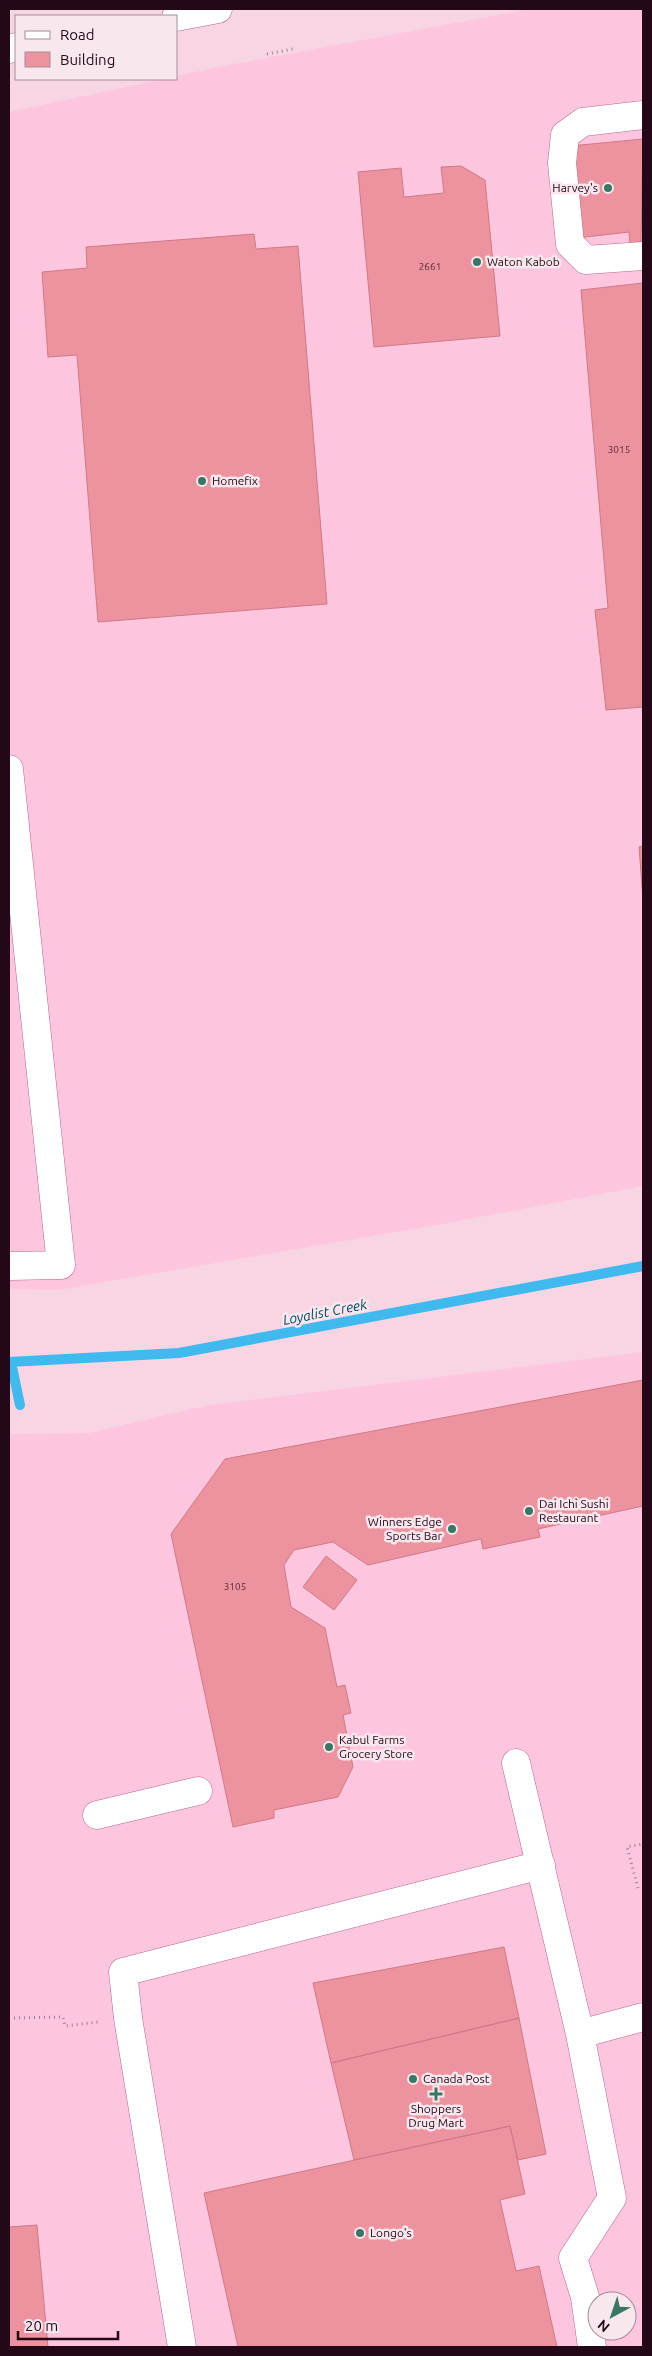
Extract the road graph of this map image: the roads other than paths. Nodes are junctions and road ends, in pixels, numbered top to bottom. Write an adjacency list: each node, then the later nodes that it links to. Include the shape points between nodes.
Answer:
1 (218, 9): 2 (main road)
2 (178, 17)
3 (643, 115): 4 (main road, via 583,122 565,135 562,163 570,244 586,260)
4 (643, 256)
5 (9, 769): 6 (main road, via 61,1265)
6 (9, 1266)
7 (516, 1763): 10 (main road)
8 (198, 1791): 9 (main road)
9 (97, 1815)
10 (541, 1866): 12 (main road); 13 (main road, via 123,1972)
11 (643, 2017): 12 (main road)
12 (580, 2034): 14 (main road, via 612,2198 573,2258 585,2297)
13 (182, 2347)
14 (592, 2347)

